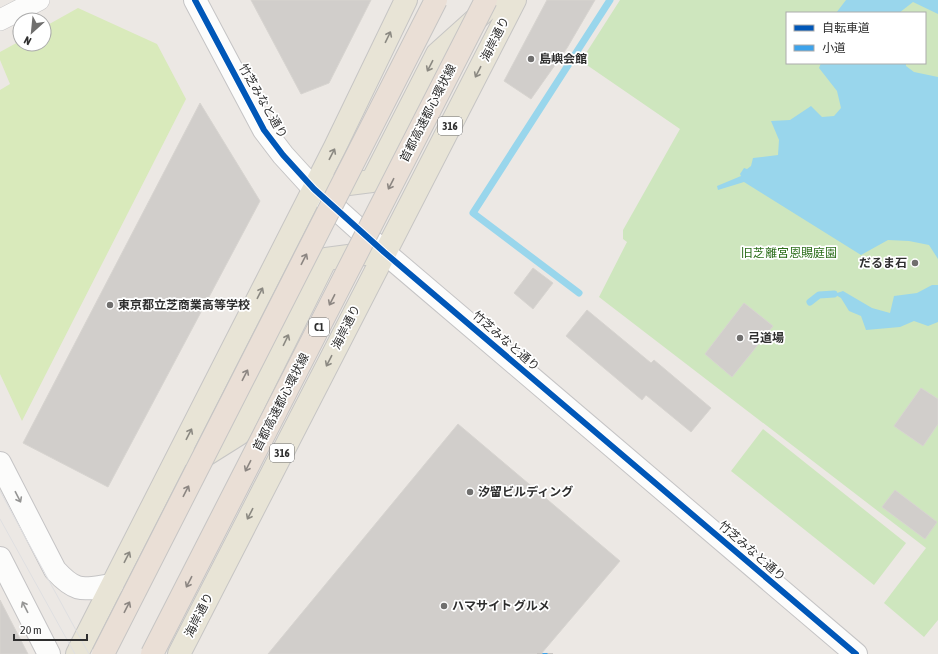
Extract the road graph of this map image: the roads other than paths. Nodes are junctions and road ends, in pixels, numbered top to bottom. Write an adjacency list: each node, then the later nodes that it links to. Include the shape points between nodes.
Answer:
1 (39, 0): 8 (street)
2 (195, 0): 9 (street, 竹芝みなと通り, via 264,130 283,156)
3 (406, 0): 9 (main road, one-way to 3)
4 (436, 0): 17 (highway, one-way to 4, bridge)
5 (486, 0): 18 (highway, 首都高速都心環状線 / C1, one-way to 18, bridge)
6 (497, 0): 9 (main road, one-way to 9, via 436,54 372,181)
7 (515, 0): 10 (main road, 海岸通り / 316, one-way to 10)
8 (0, 20)
9 (314, 189): 10 (street, 竹芝みなと通り); 12 (main road, one-way to 9)
10 (384, 252): 12 (main road, one-way to 10, via 239,434 326,259); 19 (main road, 海岸通り / 316, one-way to 19); 20 (street, 竹芝みなと通り)
11 (0, 463): 14 (street, one-way to 14, via 55,570 66,582 80,589)
12 (164, 481): 14 (main road, one-way to 12)
13 (0, 558): 15 (street, one-way to 13)
14 (112, 585): 16 (main road)
15 (50, 654)
16 (77, 654)
17 (103, 654)
18 (152, 654)
19 (179, 654)
20 (856, 654)

